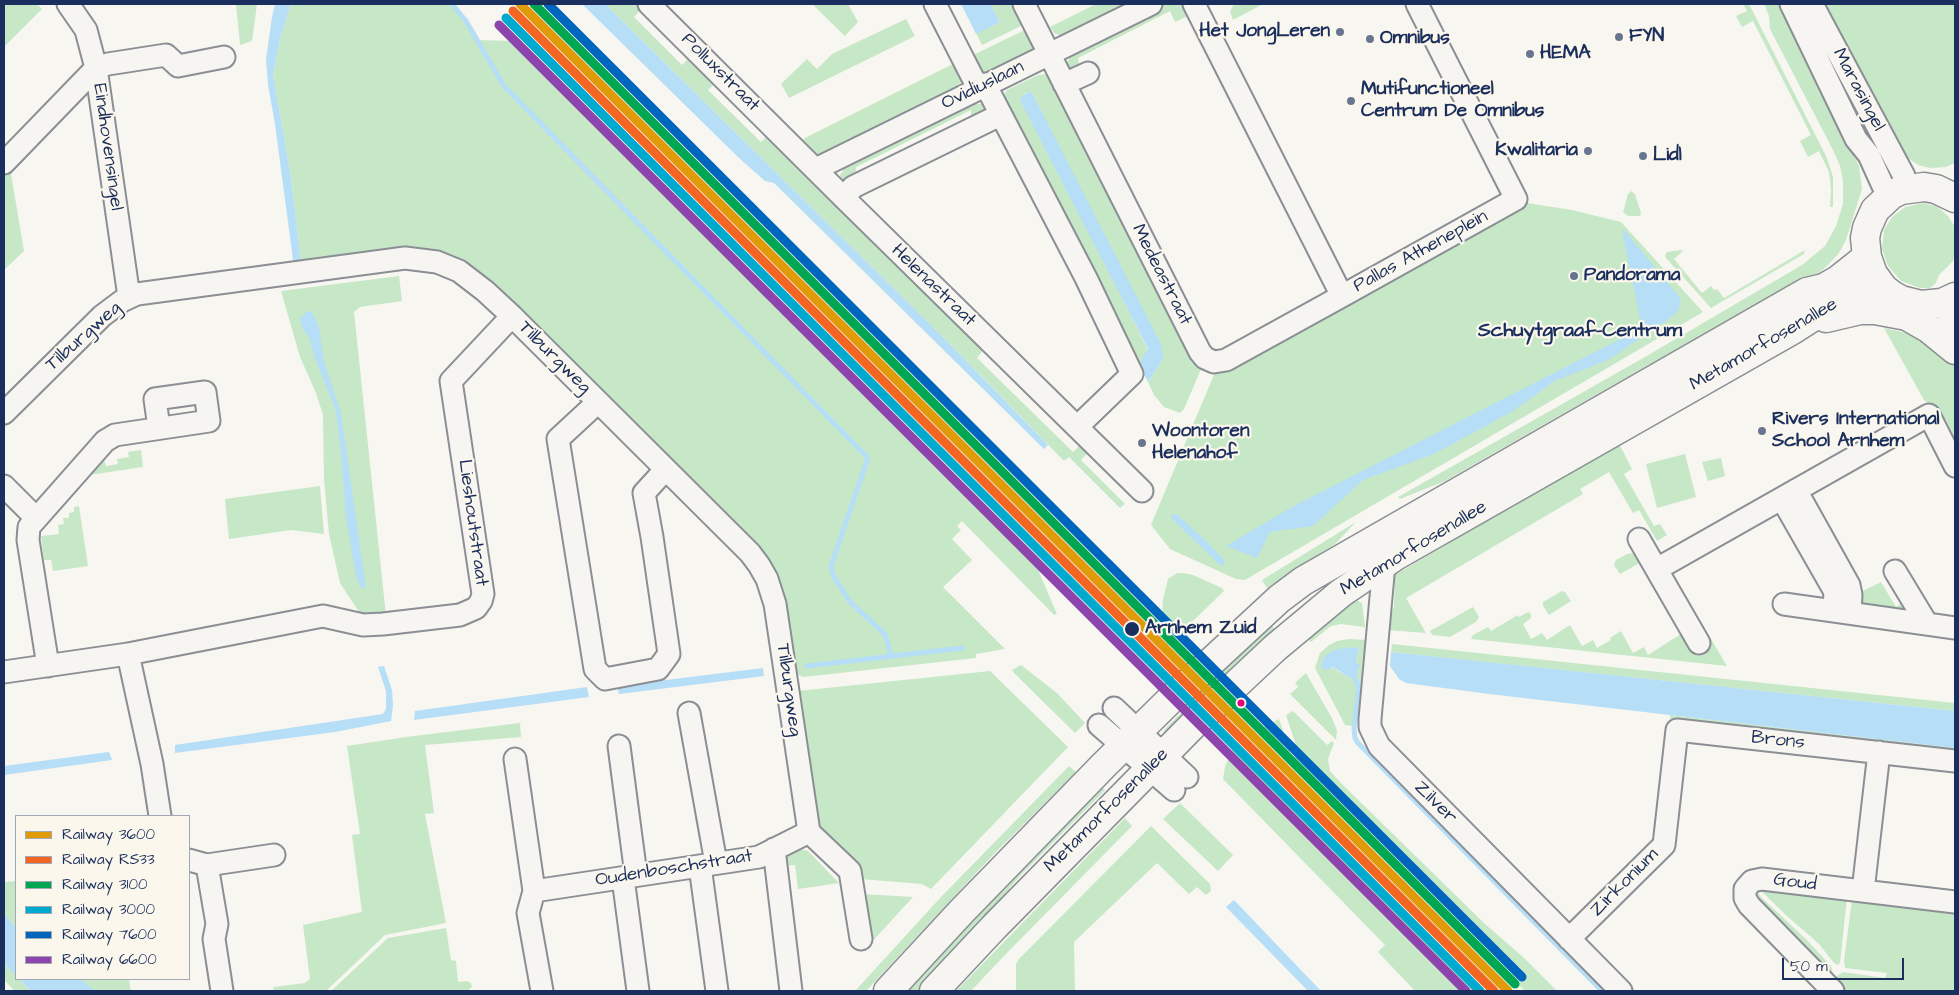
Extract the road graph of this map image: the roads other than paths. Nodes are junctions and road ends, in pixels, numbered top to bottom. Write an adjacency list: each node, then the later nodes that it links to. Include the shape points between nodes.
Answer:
1 (68, 4): 12 (street, Eindhovensingel, via 86,30)
2 (649, 4): 17 (street, Polluxstraat)
3 (934, 4): 15 (street)
4 (1024, 4): 10 (street, Medeastraat)
5 (1151, 4): 10 (street, Ovidiuslaan)
6 (1417, 4): 24 (street, Pallas Atheneplein, via 1516,199)
7 (1791, 4): 21 (street, Marasingel, via 1856,139 1860,159)
8 (1812, 4): 21 (street, Marasingel)
9 (1197, 14): 24 (street, Pallas Atheneplein)
10 (1049, 53): 14 (street, Medeastraat); 15 (street, Ovidiuslaan)
11 (224, 57): 12 (street, via 178,66 166,55)
12 (96, 68): 18 (street); 25 (street, Eindhovensingel)
13 (1088, 73): 14 (street)
14 (1064, 84): 24 (street, Medeastraat, via 1205,358 1214,362 1226,360)
15 (982, 86): 16 (street); 19 (street, Ovidiuslaan)
16 (1000, 115): 22 (street, Ovidiuslaan, via 853,187); 33 (street, via 1086,278 1132,374)
17 (790, 143): 19 (street, Helenastraat)
18 (4, 163)
19 (816, 169): 22 (street, Helenastraat)
20 (1953, 187): 21 (main road, via 1925,175 1914,174)
21 (1886, 189): 23 (main road, via 1862,211)
22 (844, 198): 33 (street, Helenastraat)
23 (1865, 264): 26 (main road, via 1892,295 1926,305); 29 (main road, Metamorfosenallee, via 1833,304); 57 (main road, Metamorfosenallee, via 1841,264 1807,292 1304,581 1266,611)
24 (1342, 296)
25 (129, 297): 27 (street, Tilburgweg, via 406,258 437,262 459,271); 32 (street, Tilburgweg, via 86,330)
26 (1948, 300): 28 (street)
27 (512, 316): 31 (street, Tilburgweg); 50 (street, Lieshoutstraat, via 451,381 483,594 476,608 460,615 383,624 363,625 323,616)
28 (1955, 327)
29 (1794, 329): 30 (main road, via 1843,313 1875,310 1918,321); 42 (main road, Metamorfosenallee)
30 (1955, 350)
31 (598, 402): 36 (street, Tilburgweg); 36 (street, via 558,439 595,670 606,679 658,669 669,654 644,493)
32 (4, 413)
33 (1077, 427): 38 (street, Helenastraat)
34 (159, 428): 40 (street, via 115,436 105,441)
35 (1955, 466): 39 (street, via 1929,415)
36 (666, 470): 65 (street, Tilburgweg, via 750,553 767,579 775,604)
37 (4, 486): 40 (street)
38 (1142, 491)
39 (1789, 494): 43 (street); 46 (street, via 1849,585 1851,595)
40 (36, 518): 51 (street, via 29,528 28,540)
41 (1639, 538): 43 (street)
42 (1384, 564): 62 (main road, Metamorfosenallee, via 1341,593 1275,648); 75 (street, Zilver, via 1370,719 1373,734 1379,746)
43 (1657, 569): 49 (street)
44 (1895, 570): 47 (street)
45 (1784, 604): 46 (street)
46 (1841, 612): 47 (street)
47 (1927, 624): 48 (street)
48 (1954, 628)
49 (1699, 643)
50 (128, 654): 51 (street, Lieshoutstraat); 64 (street)
51 (48, 666): 52 (street, Lieshoutstraat)
52 (4, 672)
53 (1114, 708): 57 (street)
54 (689, 713): 69 (street)
55 (1099, 725): 57 (street)
56 (1678, 730): 59 (street, Brons); 75 (street, Zirkonium, via 1664,845)
57 (1131, 739): 62 (street); 81 (main road, Metamorfosenallee)
58 (618, 746): 70 (street)
59 (1879, 752): 61 (street, Brons); 72 (street)
60 (515, 758): 71 (street)
61 (1955, 761)
62 (1156, 762): 63 (street); 82 (main road, Metamorfosenallee)
63 (1180, 783)
64 (160, 815)
65 (809, 832): 66 (street, Oudenboschstraat); 74 (street, via 850,871)
66 (774, 850): 69 (street, Oudenboschstraat, via 758,857); 80 (street)
67 (274, 855): 68 (street)
68 (198, 863): 76 (street, via 217,924 214,940)
69 (708, 864): 70 (street, Oudenboschstraat); 79 (street)
70 (629, 876): 71 (street, Oudenboschstraat); 78 (street)
71 (534, 891): 77 (street, via 528,913)
72 (1863, 891): 73 (street, Goud); 84 (street, Goud, via 1762,879 1752,881 1745,889 1749,905)
73 (1955, 902)
74 (861, 939)
75 (1569, 939): 83 (street, Zilver)
76 (222, 991)
77 (542, 991)
78 (638, 991)
79 (717, 991)
80 (791, 991)
81 (888, 991)
82 (934, 991)
83 (1621, 991)
84 (1833, 991)

